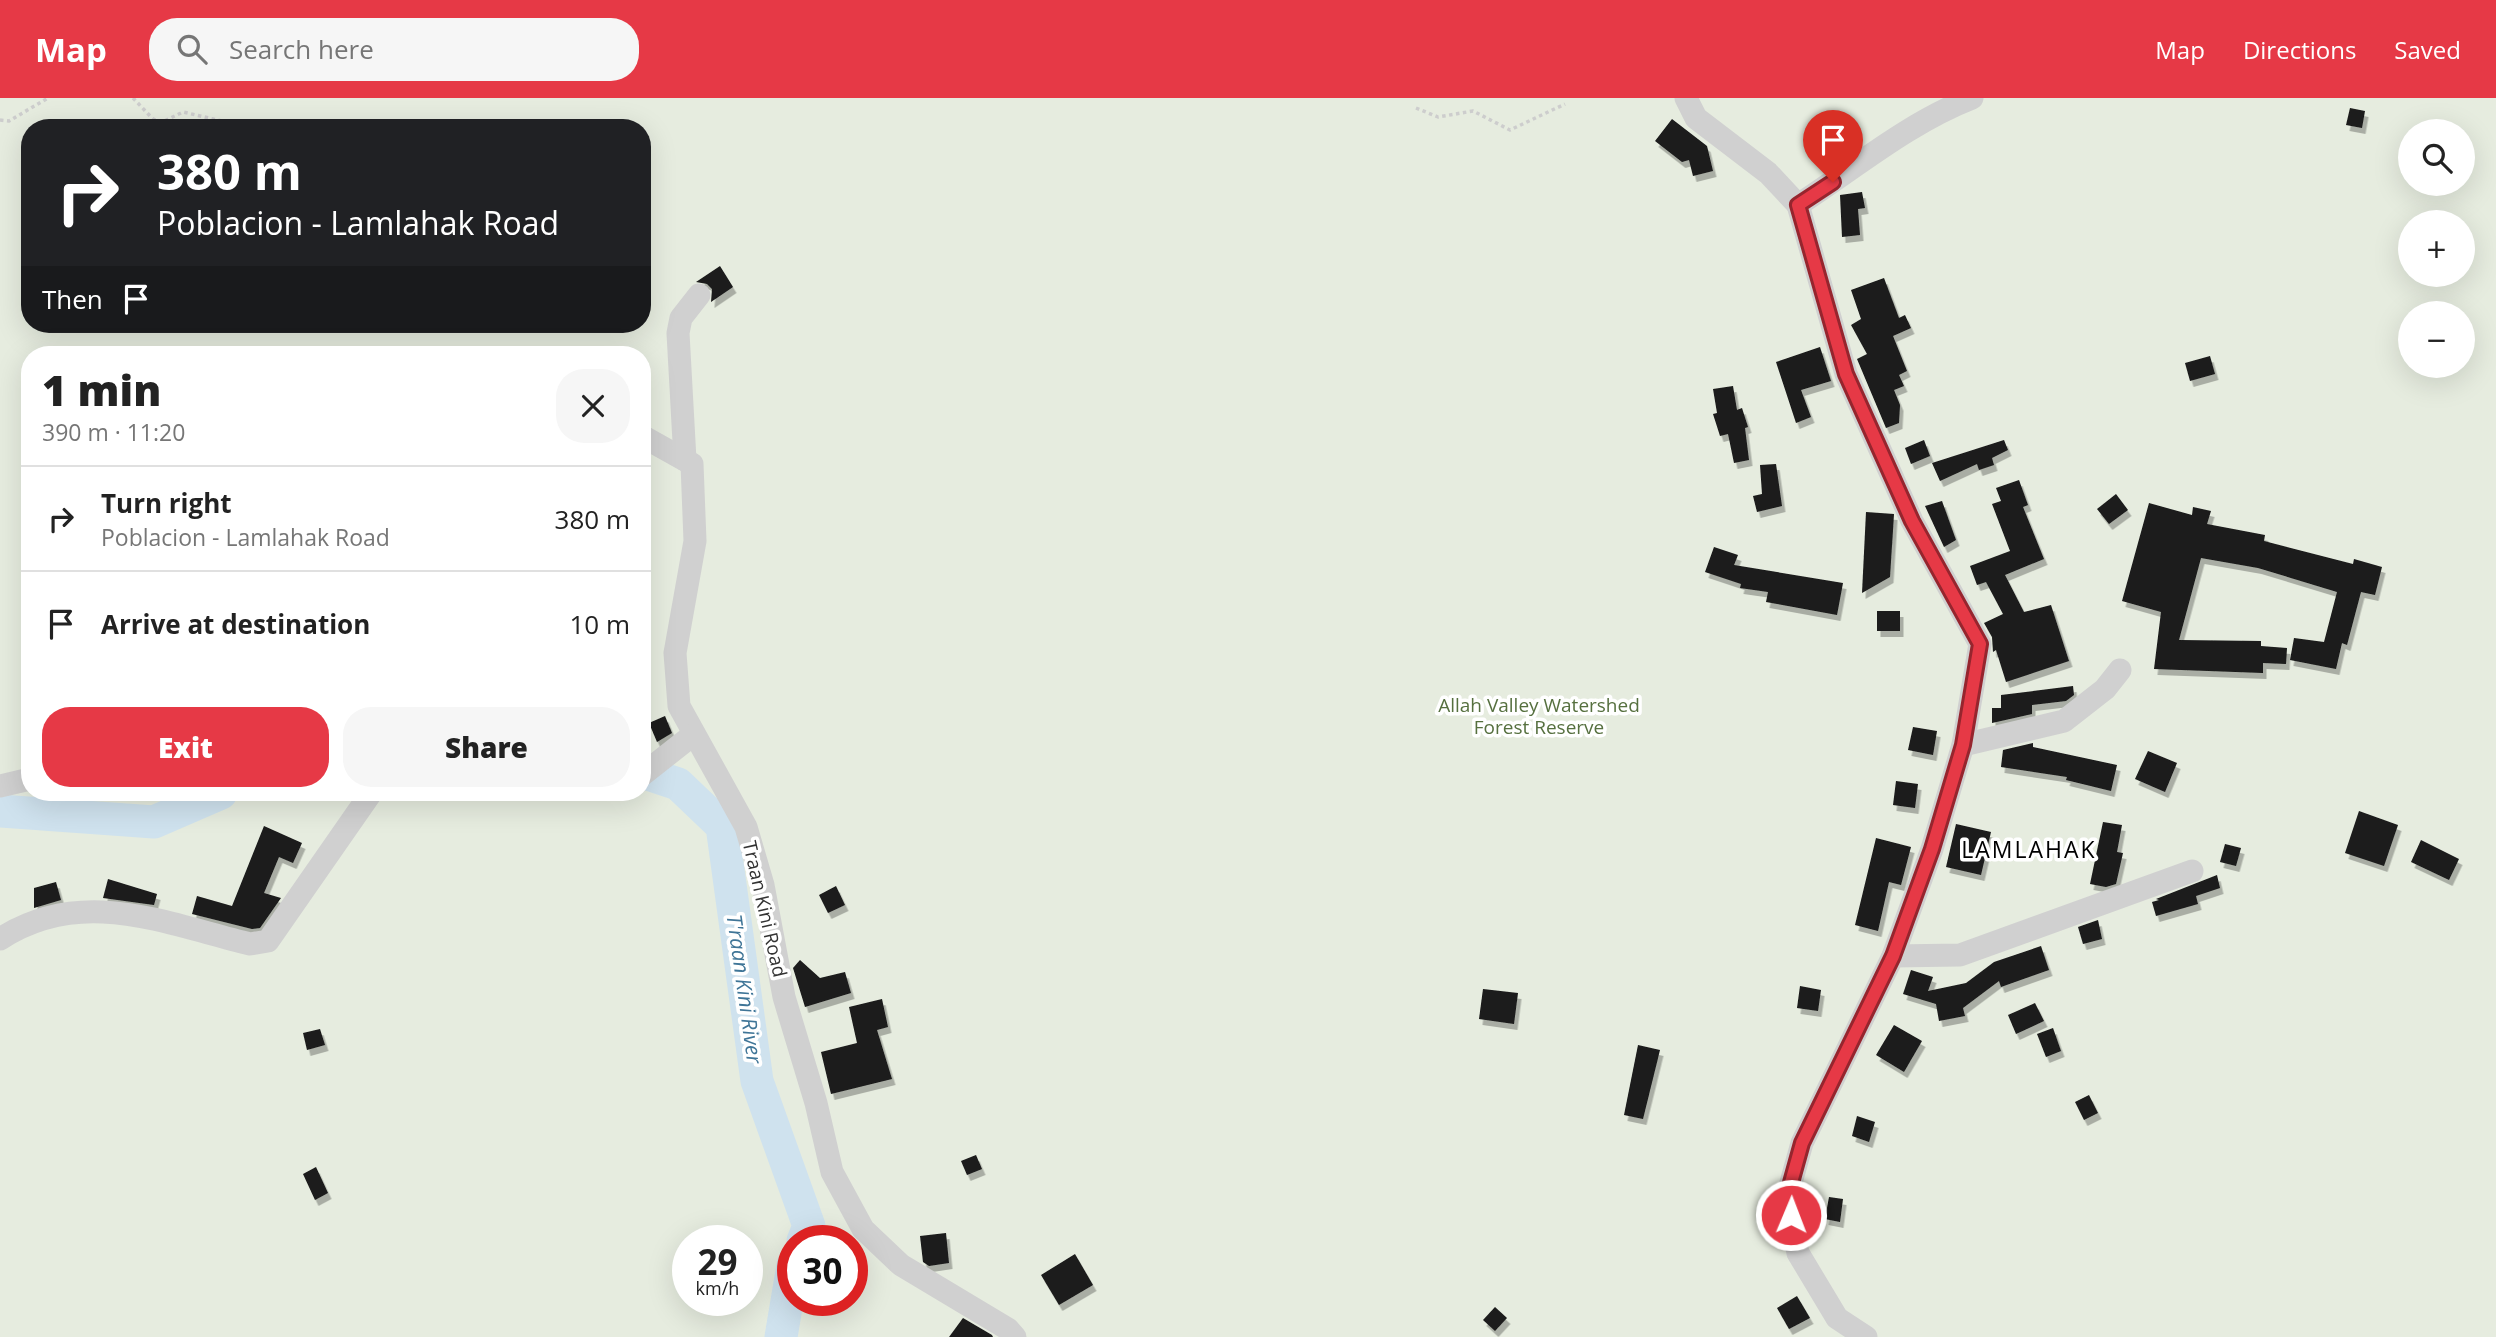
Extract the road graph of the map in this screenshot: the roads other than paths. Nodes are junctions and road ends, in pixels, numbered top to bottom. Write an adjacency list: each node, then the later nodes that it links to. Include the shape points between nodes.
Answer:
1 (1686, 98): 3 (street, via 1696,118 1768,173)
2 (1972, 98): 3 (street, via 1906,132)
3 (1798, 205): 9 (street, via 1846,374 1912,521 1980,644)
4 (699, 295): 6 (street, via 681,318 677,337)
5 (651, 441): 6 (street)
6 (685, 460): 8 (street, Traan Kini Road, via 692,464 695,541 675,653 679,706)
7 (2120, 670): 9 (street, via 2105,689 2064,721)
8 (694, 734): 10 (street); 17 (street, Traan Kini Road, via 747,827 784,997 832,1172 863,1229 901,1265)
9 (1963, 745): 16 (street)
10 (651, 768)
11 (21, 781): 12 (street)
12 (0, 786)
13 (365, 801): 15 (street, via 268,941 250,944 126,913 77,910 37,919)
14 (2192, 871): 16 (street, via 1960,954)
15 (0, 939)
16 (1893, 956): 18 (street, via 1802,1143 1787,1197 1797,1253 1837,1318)
17 (1015, 1337)
18 (1866, 1337)

